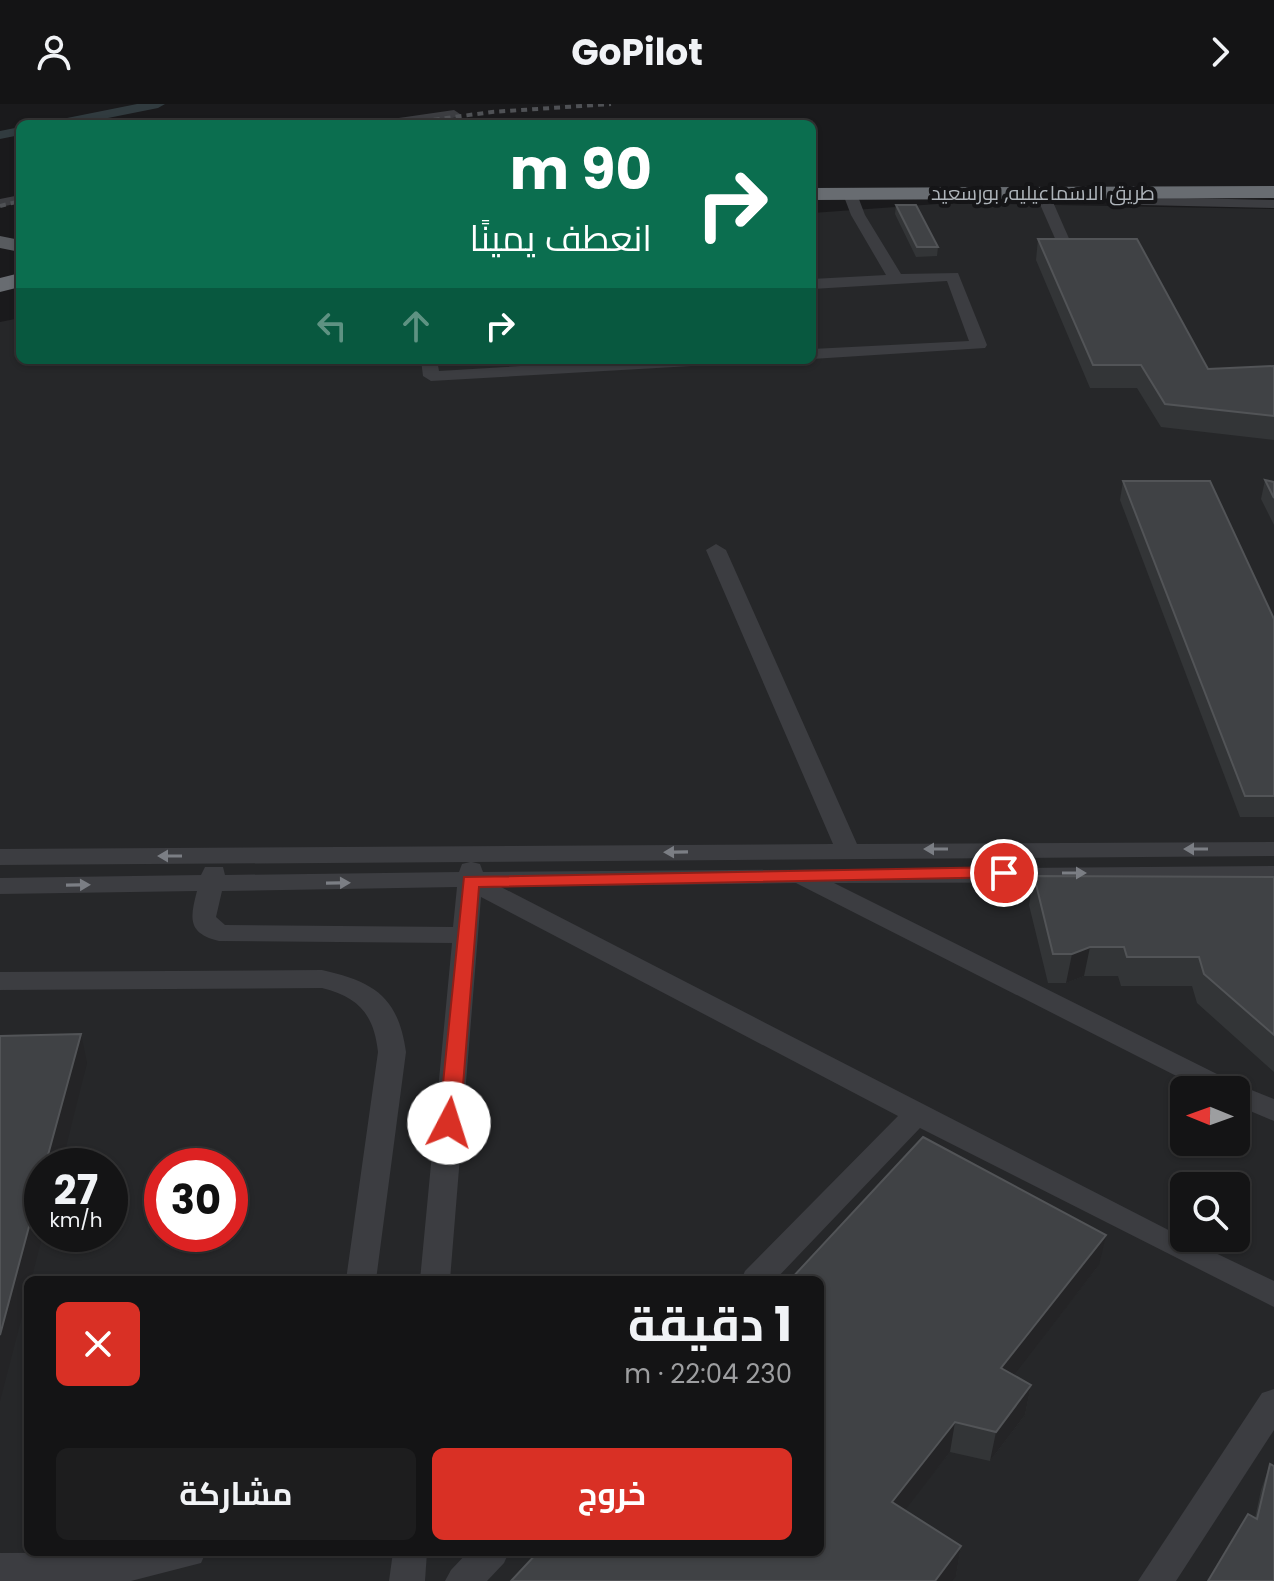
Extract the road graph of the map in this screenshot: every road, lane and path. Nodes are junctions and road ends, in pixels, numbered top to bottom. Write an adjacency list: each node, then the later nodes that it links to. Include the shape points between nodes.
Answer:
1 (454, 114): 2 (street)
2 (413, 120)
3 (1274, 182): 6 (highway, طريق الاسماعيليه, بورسعيد)
4 (816, 189): 6 (highway, طريق الاسماعيليه, بورسعيد)
5 (816, 189): 10 (highway, طريق الاسماعيليه, بورسعيد)
6 (875, 189): 8 (highway, طريق الاسماعيليه, بورسعيد); 10 (highway, طريق الاسماعيليه, بورسعيد)
7 (1274, 192): 9 (highway, طريق الاسماعيليه, بورسعيد)
8 (1042, 193): 9 (highway, طريق الاسماعيليه, بورسعيد); 12 (street)
9 (1104, 193): 11 (street, via 1143,201)
10 (850, 194): 13 (street)
11 (1274, 204)
12 (1064, 243)
13 (896, 279): 14 (street); 15 (street, via 953,276 979,345)
14 (816, 284)
15 (816, 354)
16 (430, 364): 17 (street, via 431,376)
17 (640, 364)
18 (716, 550): 20 (street)
19 (1274, 849): 20 (street, one-way to 20)
20 (848, 850): 23 (street)
21 (218, 855): 22 (street, one-way to 22); 24 (street); 26 (street)
22 (0, 857)
23 (797, 863): 24 (street); 25 (street, one-way to 25); 30 (street)
24 (471, 868): 26 (street, one-way to 24); 28 (street); 33 (street)
25 (1274, 874)
26 (211, 884): 27 (street, one-way to 26); 28 (street, via 205,923 225,934)
27 (0, 886)
28 (466, 935): 35 (street)
29 (0, 981): 34 (street, via 322,979 361,991 378,1004 390,1027 392,1052)
30 (1201, 1076)
31 (1250, 1100): 32 (street)
32 (1274, 1111)
33 (917, 1114): 36 (street); 37 (street)
34 (362, 1276)
35 (435, 1276)
36 (760, 1276)
37 (1274, 1295)
38 (1274, 1403): 45 (street)
39 (171, 1556): 42 (street, via 131,1565)
40 (410, 1556): 43 (street)
41 (488, 1556): 44 (street)
42 (0, 1569)
43 (407, 1581)
44 (463, 1581)
45 (1156, 1581)

